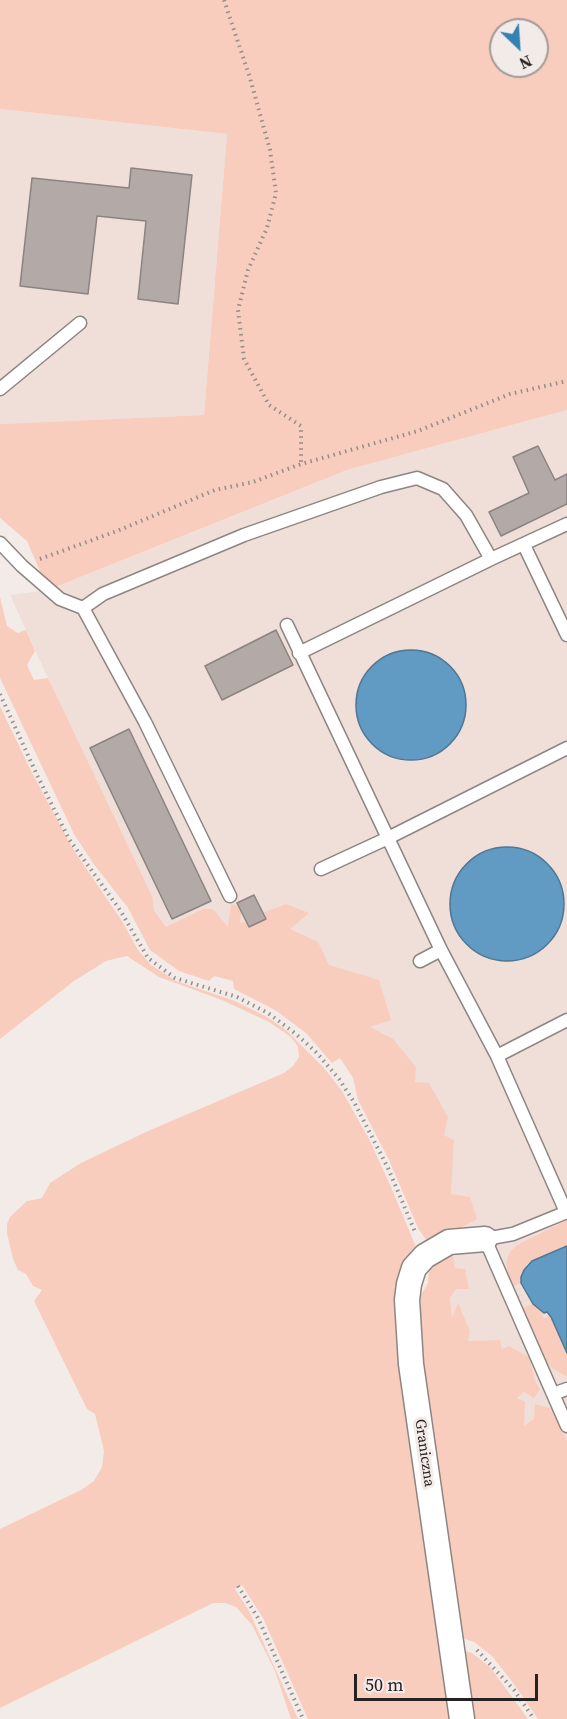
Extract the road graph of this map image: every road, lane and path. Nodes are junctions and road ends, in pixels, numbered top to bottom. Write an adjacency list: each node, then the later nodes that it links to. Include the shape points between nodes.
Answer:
1 (224, 0): 5 (path, via 270,150 276,192 238,310 244,359 269,405 301,426)
2 (80, 323): 4 (lane)
3 (567, 381): 5 (path, via 510,394 418,431)
4 (0, 389)
5 (301, 464): 10 (path, via 253,482 215,490)
6 (567, 524): 8 (lane)
7 (0, 543): 10 (lane)
8 (524, 545): 9 (lane); 13 (lane)
9 (490, 559): 11 (lane, via 466,515 443,489 417,478 244,535 130,582); 14 (lane)
10 (22, 566): 11 (lane, via 60,599)
11 (83, 608): 19 (lane, via 145,722)
12 (287, 625): 14 (lane)
13 (567, 635)
14 (299, 653): 17 (lane)
15 (0, 694): 26 (path, via 69,839 120,910 148,958 175,978 237,997 268,1013 316,1053 354,1102 388,1168)
16 (567, 748): 17 (lane)
17 (388, 838): 18 (lane); 20 (lane)
18 (321, 869)
19 (230, 896)
20 (441, 950): 21 (lane); 23 (lane)
21 (420, 961)
22 (567, 1020): 23 (lane)
23 (497, 1056): 24 (lane)
24 (566, 1212): 25 (lane, via 513,1234)
25 (485, 1239): 26 (street, via 449,1242); 28 (lane)
26 (425, 1256): 31 (street, Graniczna, via 414,1268 409,1284 407,1318)
27 (567, 1389): 28 (lane)
28 (553, 1394): 29 (lane)
29 (567, 1426)
30 (238, 1586): 32 (path, via 258,1618)
31 (451, 1642): 33 (street, Graniczna); 34 (path, via 476,1649 514,1690)
32 (303, 1719)
33 (462, 1719)
34 (534, 1719)

